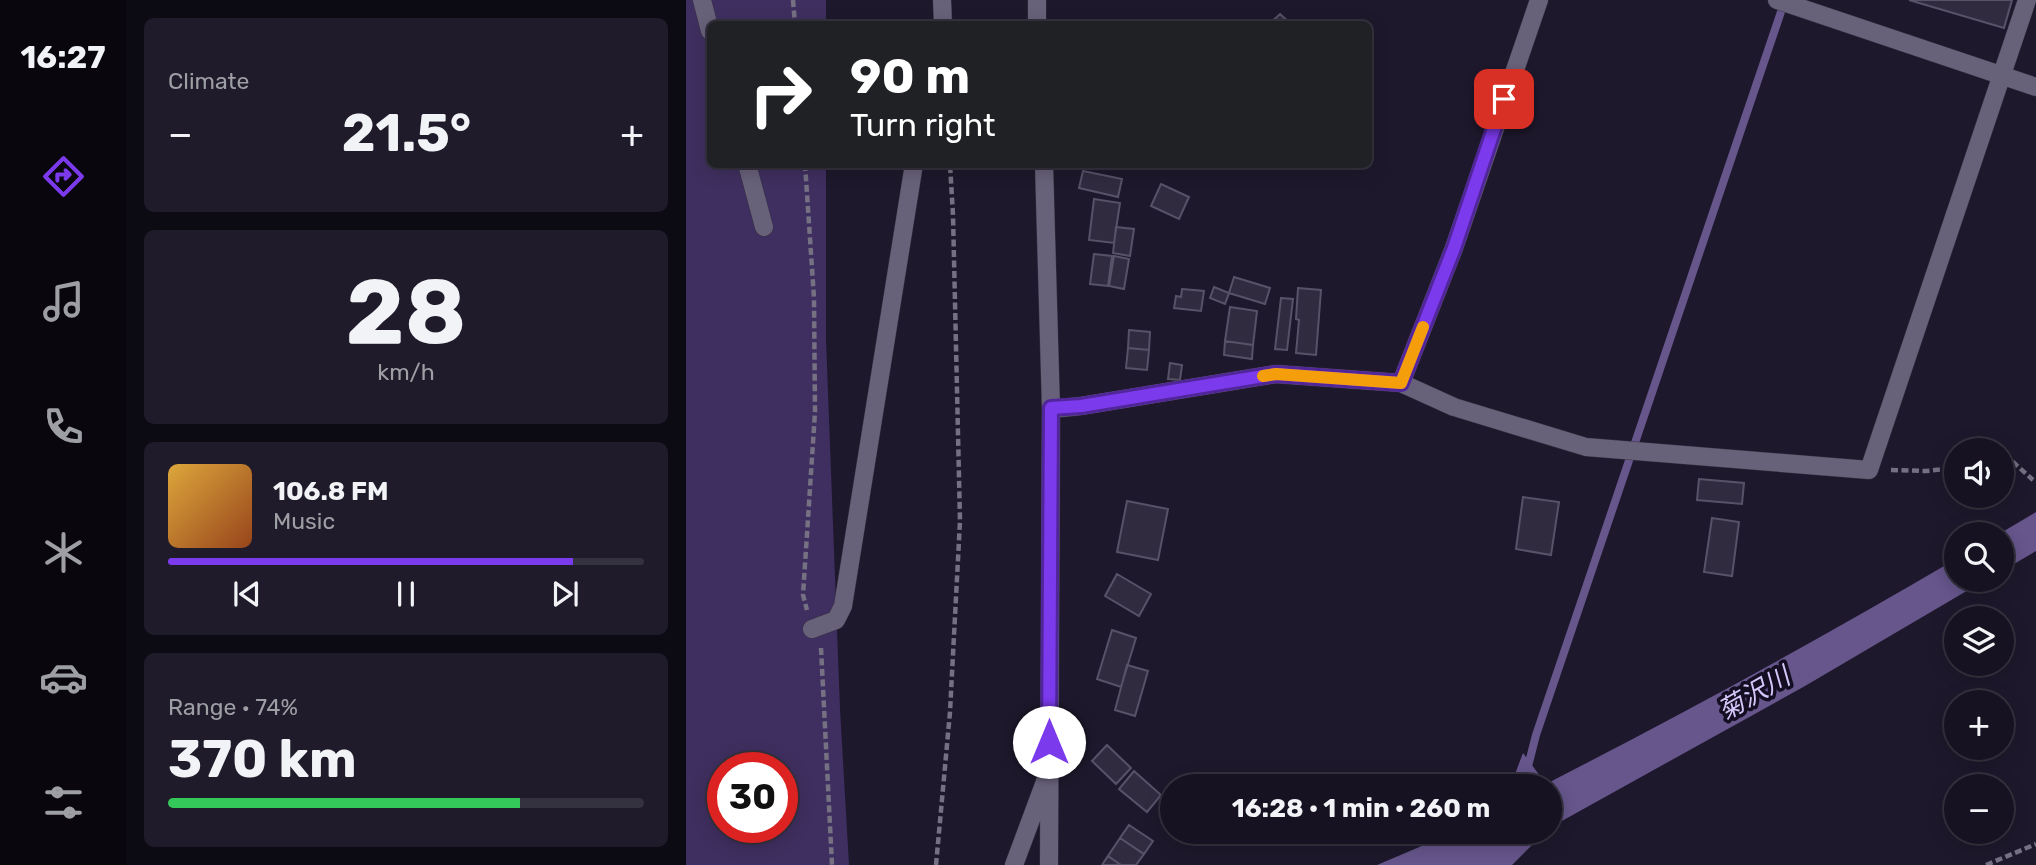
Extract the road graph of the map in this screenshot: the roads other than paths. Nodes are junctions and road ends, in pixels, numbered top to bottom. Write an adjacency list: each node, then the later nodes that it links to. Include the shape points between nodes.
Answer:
1 (702, 0): 7 (street)
2 (942, 0): 8 (street)
3 (1037, 0): 9 (street)
4 (1538, 0): 16 (street, via 1454,248)
5 (1777, 0): 10 (street)
6 (2027, 0): 10 (street)
7 (707, 21)
8 (943, 21)
9 (1037, 21)
10 (2002, 75): 11 (street); 16 (street, via 1869,470 1586,447 1454,407)
11 (2036, 87)
12 (748, 168): 15 (street)
13 (913, 168): 18 (street, via 843,606 836,620)
14 (1044, 168): 17 (street)
15 (764, 227)
16 (1401, 383): 17 (street, via 1276,374)
17 (1051, 408): 19 (street)
18 (812, 629)
19 (1049, 769): 20 (street); 21 (street)
20 (1014, 865)
21 (1049, 865)

